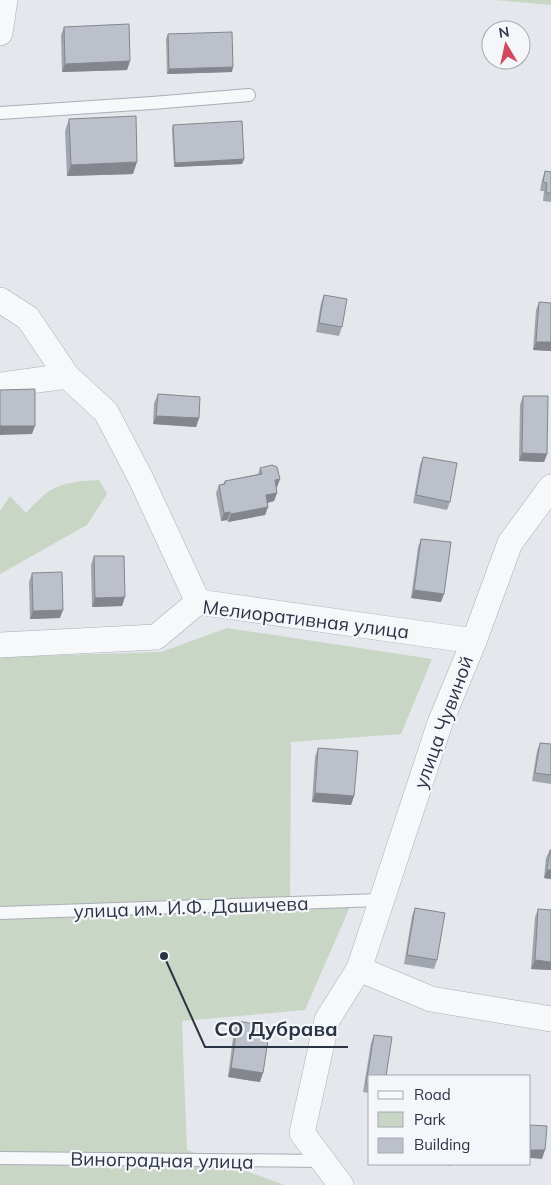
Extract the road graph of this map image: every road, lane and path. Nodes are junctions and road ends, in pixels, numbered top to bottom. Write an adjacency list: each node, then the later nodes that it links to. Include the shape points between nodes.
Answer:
1 (5, 0): 2 (street)
2 (0, 33)
3 (249, 94): 4 (lane)
4 (0, 114)
5 (0, 300): 6 (street, via 28,318)
6 (67, 376): 7 (street); 9 (street, via 106,412)
7 (0, 385)
8 (551, 488): 10 (street, улица Чувиной, via 510,543)
9 (198, 602): 10 (street, Мелиоративная улица); 11 (street, Мелиоративная улица, via 156,637)
10 (474, 640): 12 (street, улица Чувиной, via 440,723)
11 (0, 645)
12 (382, 900): 13 (lane, улица им. И.Ф. Дашичева); 14 (street, улица Чувиной)
13 (0, 913)
14 (359, 969): 15 (street, via 431,1000); 17 (street, улица Чувиной, via 327,1020 302,1133)
15 (551, 1018)
16 (0, 1158): 17 (lane, Виноградная улица)
17 (323, 1161): 18 (street, улица Чувиной)
18 (341, 1185)

